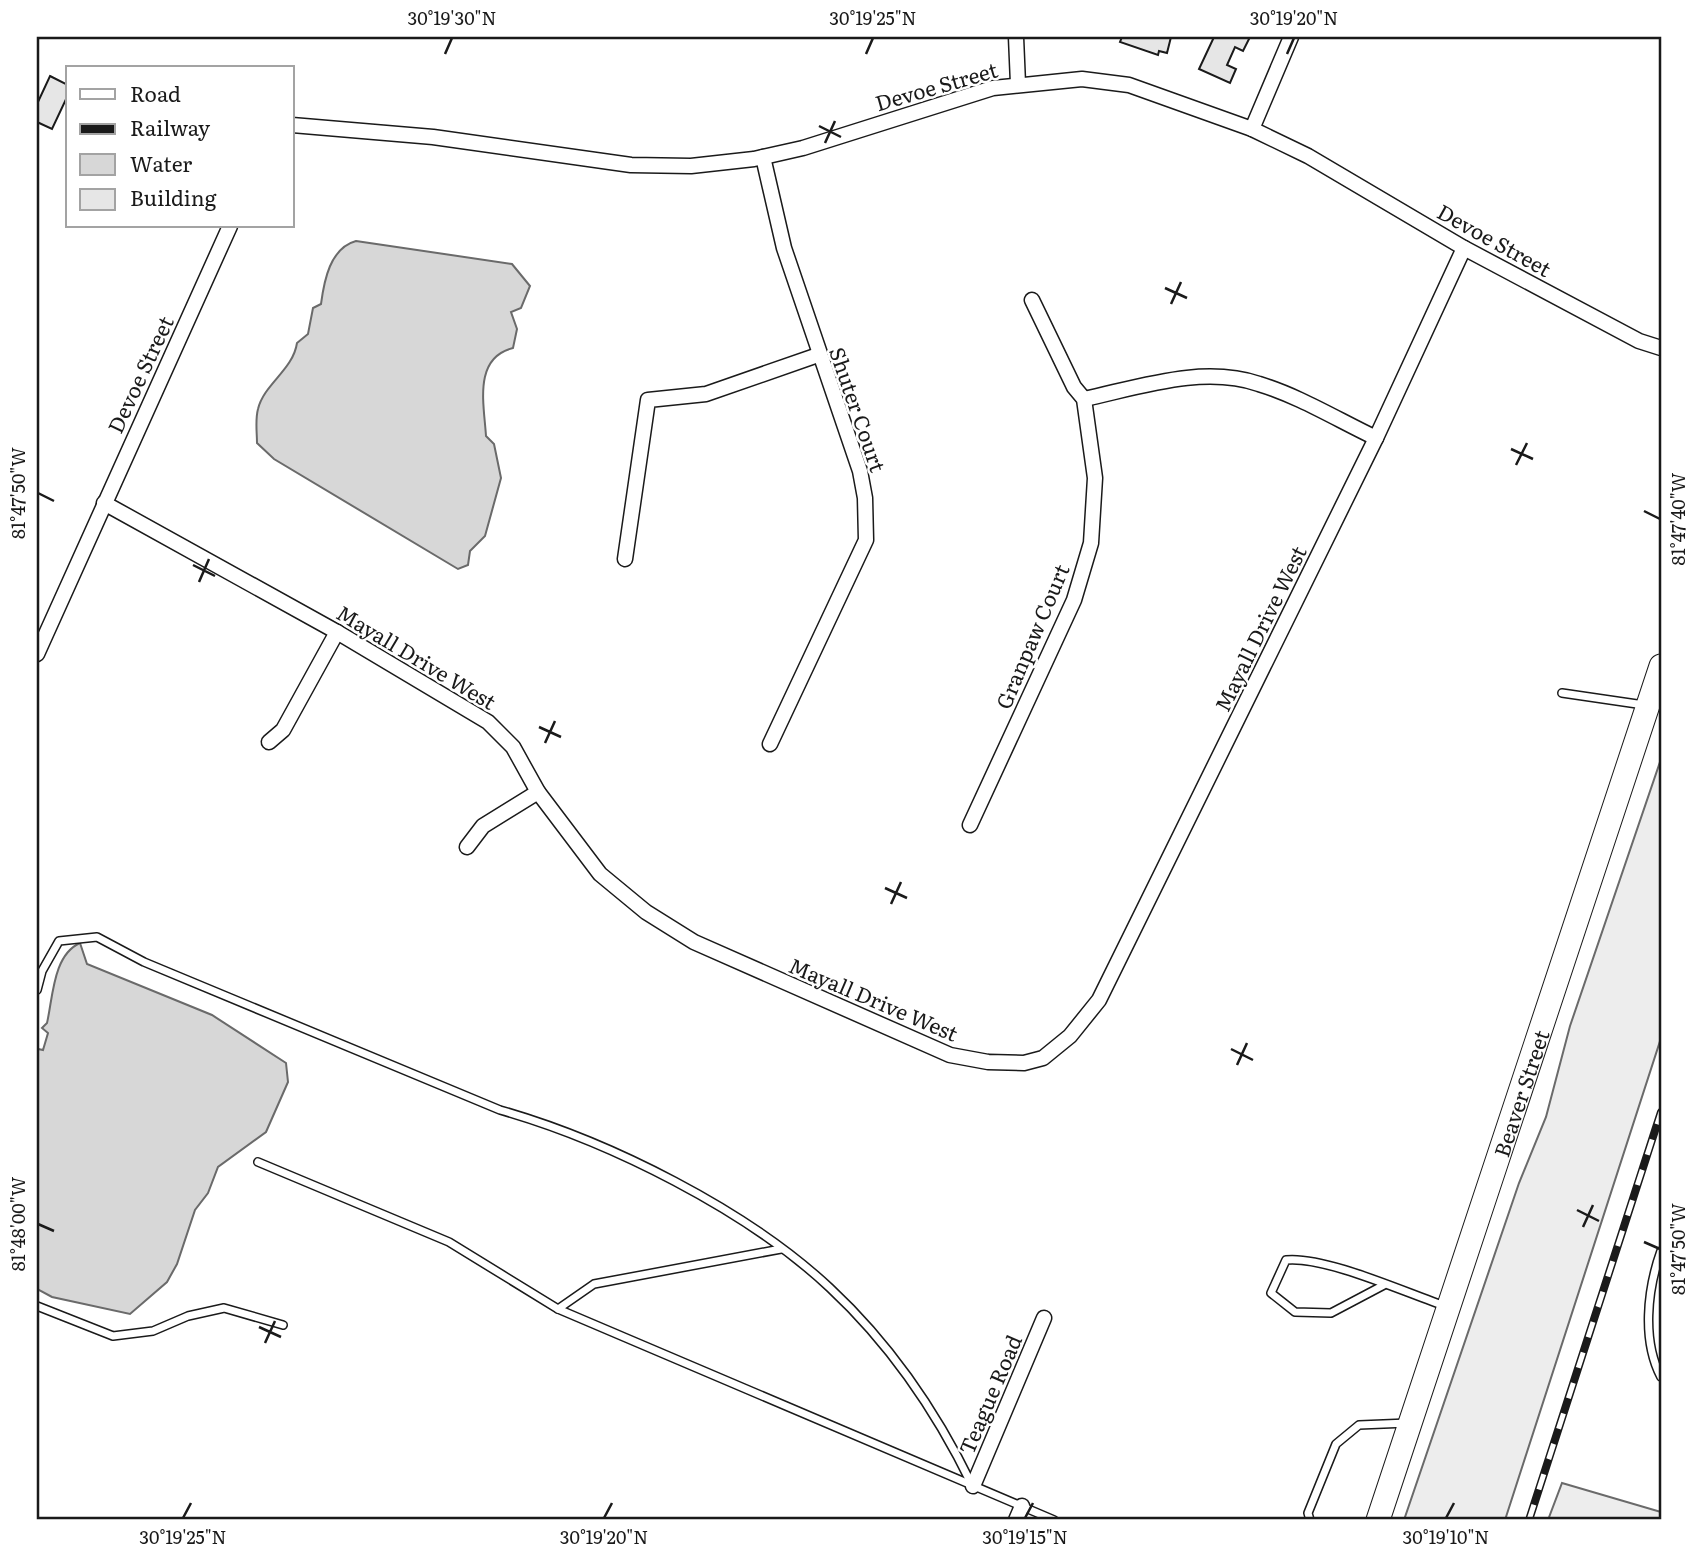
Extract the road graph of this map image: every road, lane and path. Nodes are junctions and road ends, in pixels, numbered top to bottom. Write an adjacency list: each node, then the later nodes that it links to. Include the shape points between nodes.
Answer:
1 (1016, 37): 3 (street)
2 (1291, 37): 5 (street)
3 (1018, 84): 5 (street, Devoe Street, via 1082,79 1129,85); 6 (street, Devoe Street)
4 (294, 125): 6 (street, Devoe Street, via 433,137 631,165 691,166)
5 (1252, 129): 8 (street, Devoe Street, via 1341,174)
6 (762, 157): 11 (street, Shuter Court, via 784,248)
7 (229, 228): 14 (street, Devoe Street)
8 (1464, 247): 10 (street, Devoe Street, via 1639,341); 13 (street, Mayall Drive West)
9 (1032, 300): 12 (street, Granpaw Court)
10 (1661, 348)
11 (818, 355): 15 (street, via 706,394 648,400); 22 (street, Shuter Court, via 860,471 866,540)
12 (1084, 399): 13 (street, via 1167,381 1229,377 1271,388); 24 (street, Granpaw Court, via 1096,478 1091,543 1074,600)
13 (1376, 438): 23 (street, Mayall Drive West, via 1099,1000 1070,1036 1043,1058 1024,1063 950,1055 694,942 646,912 600,874)
14 (104, 503): 16 (street, Mayall Drive West); 17 (street, Devoe Street)
15 (625, 559)
16 (337, 632): 21 (street, via 283,730); 23 (street, Mayall Drive West, via 488,722 513,747)
17 (37, 654)
18 (1661, 666): 20 (main road, Beaver Street)
19 (1562, 693): 20 (lane)
20 (1648, 705): 32 (main road, Beaver Street)
21 (269, 742)
22 (769, 744)
23 (538, 792): 25 (street, via 483,826)
24 (970, 825)
25 (467, 847)
26 (37, 990): 28 (lane, via 59,941 97,937 144,962 474,1100 629,1159 686,1187)
27 (258, 1162): 33 (lane, via 449,1242)
28 (781, 1249): 33 (lane, via 594,1284); 38 (lane, via 829,1287 877,1337 948,1435)
29 (1661, 1251): 36 (lane, via 1648,1314 1651,1359)
30 (1384, 1285): 30 (lane, via 1303,1258 1286,1260 1271,1293 1295,1312 1331,1313); 32 (lane)
31 (37, 1306): 35 (lane, via 113,1336 153,1331 188,1316 225,1308)
32 (1449, 1307): 37 (main road, Beaver Street)
33 (558, 1309): 38 (lane)
34 (1044, 1318): 38 (street, Teague Road)
35 (283, 1325)
36 (1661, 1377)
37 (1410, 1423): 42 (lane, via 1359,1424 1336,1444 1308,1513); 43 (main road, Beaver Street)
38 (973, 1486): 39 (lane)
39 (1022, 1506): 40 (street); 41 (lane)
40 (1016, 1520)
41 (1054, 1520)
42 (1310, 1520)
43 (1378, 1520)

